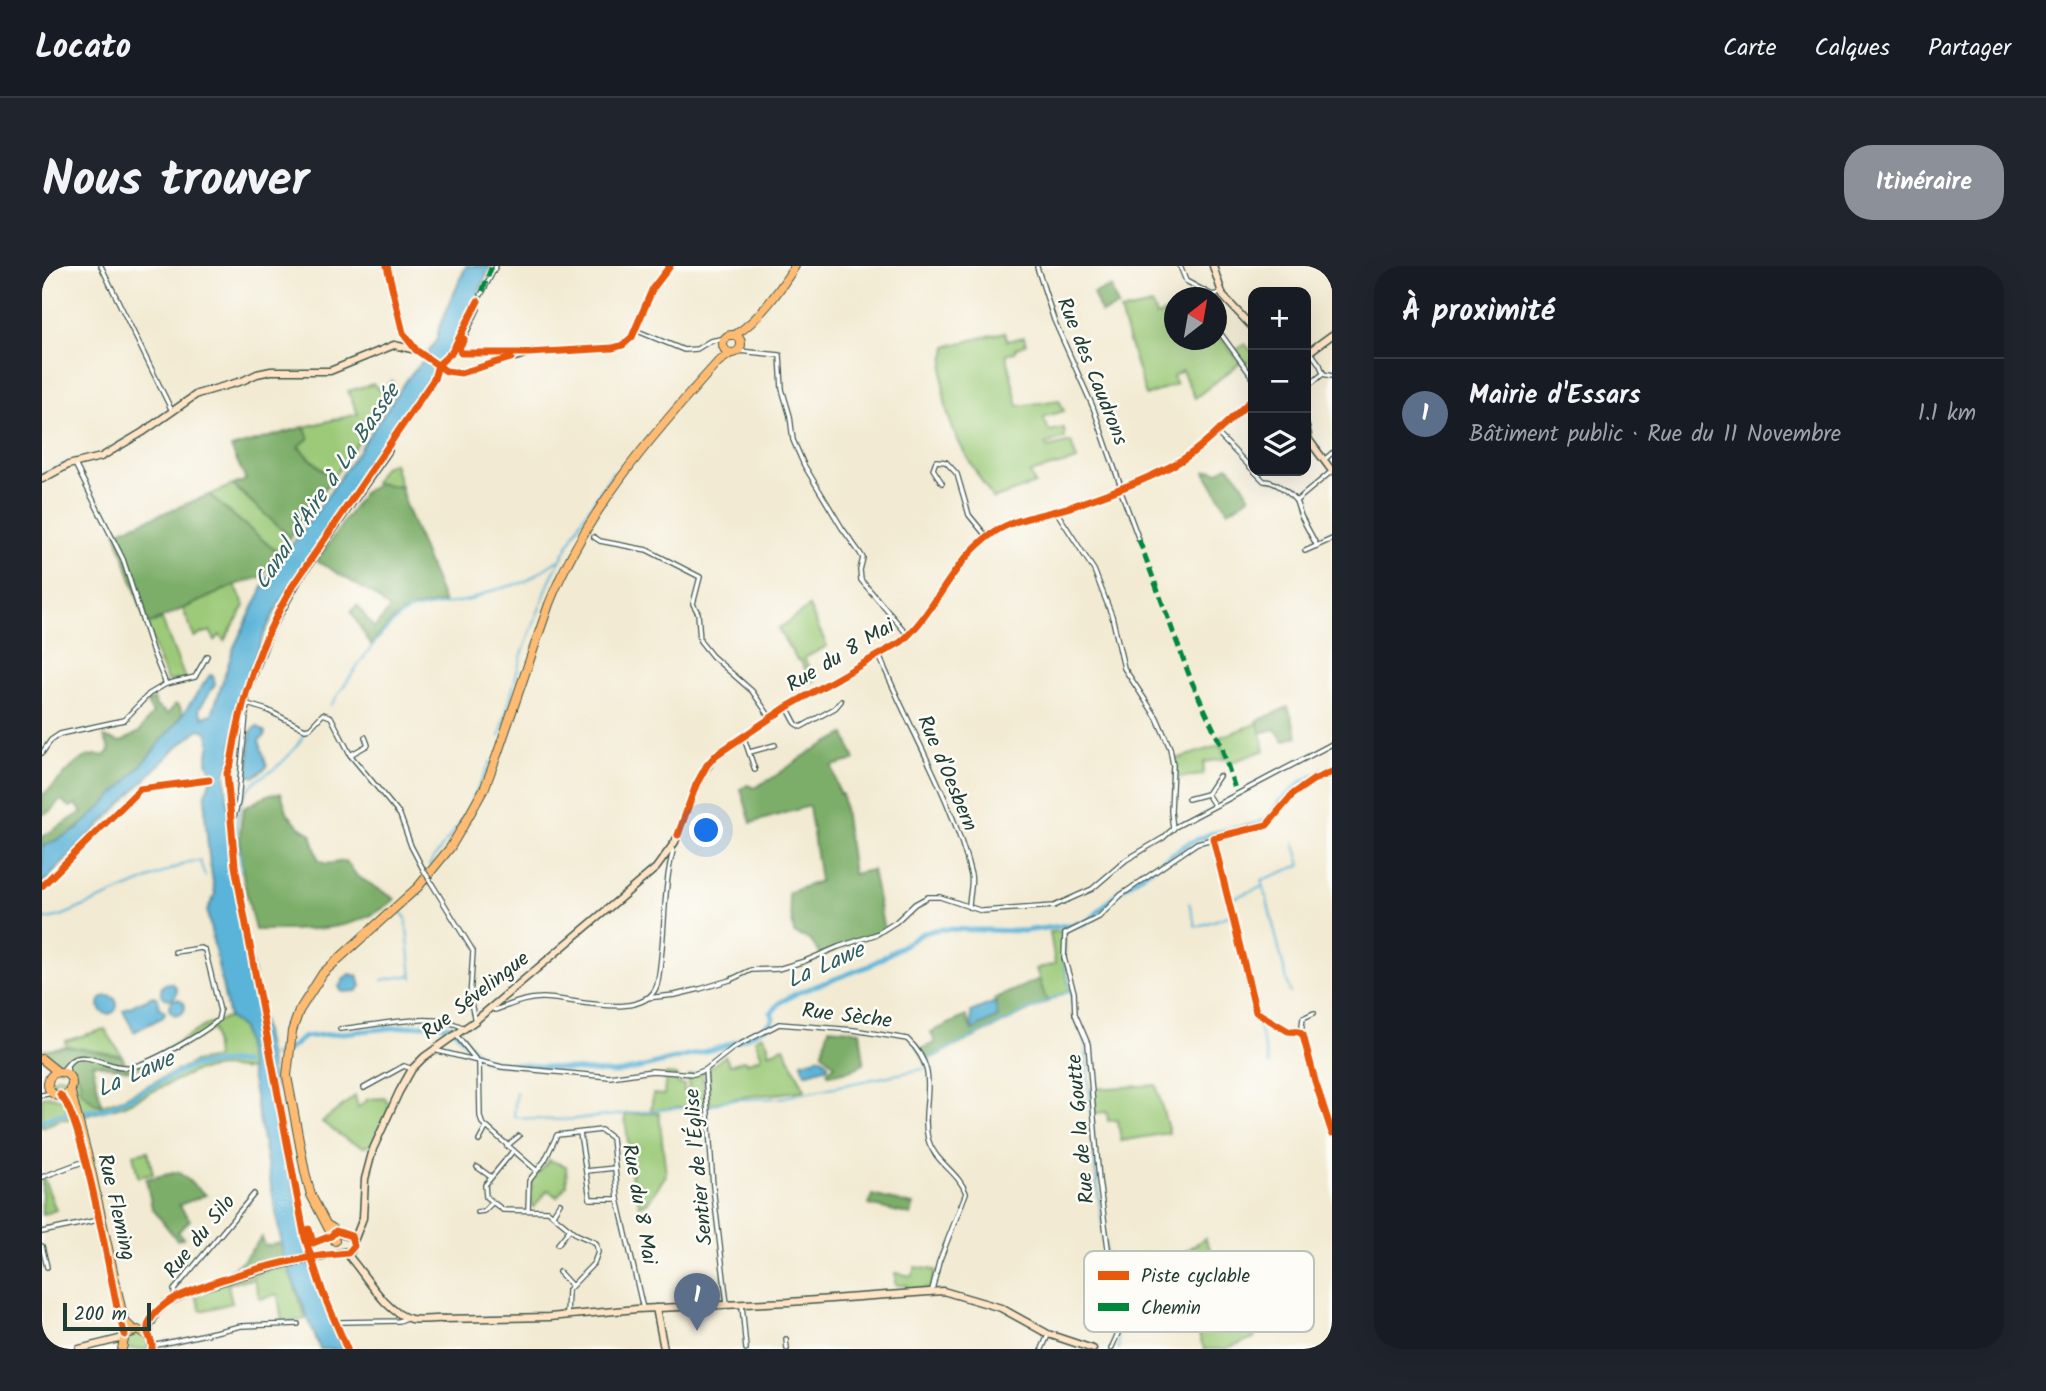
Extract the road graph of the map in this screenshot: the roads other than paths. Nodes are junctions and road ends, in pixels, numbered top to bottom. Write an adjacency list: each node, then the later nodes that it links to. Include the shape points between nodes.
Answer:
1 (102, 266): 28 (street)
2 (387, 266): 14 (main road)
3 (496, 266): 21 (street, via 458,348 461,353)
4 (670, 266): 13 (main road, via 653,288)
5 (795, 266): 18 (main road)
6 (1180, 266): 9 (street, via 1186,281)
7 (1213, 266): 10 (main road)
8 (1037, 267): 40 (street, Rue des Caudrons)
9 (1197, 287)
10 (1219, 287)
11 (1227, 300): 12 (main road)
12 (1248, 323)
13 (635, 330): 18 (street, via 684,350); 21 (main road, via 628,341 613,348)
14 (403, 333): 17 (main road); 19 (main road)
15 (1332, 335): 20 (main road)
16 (1227, 342): 23 (street)
17 (394, 345): 19 (main road); 28 (main road, via 330,371 257,374 197,394)
18 (732, 345): 49 (street, via 780,355 793,440 804,465 863,558 861,580); 119 (main road, via 634,459 575,547 545,613 485,786 450,848 402,904 323,973 299,1012 288,1057 289,1094 311,1195)
19 (416, 350): 21 (main road, via 441,368 461,373)
20 (1311, 351)
21 (510, 356)
22 (1311, 356): 24 (street)
23 (1248, 371)
24 (1323, 374): 25 (street); 26 (street)
25 (1332, 376)
26 (1311, 383)
27 (1248, 403): 29 (main road, Rue du 8 Mai)
28 (172, 411): 34 (main road, via 101,457)
29 (1216, 432): 35 (street); 40 (main road, Rue du 8 Mai, via 1174,464)
30 (1311, 443): 33 (main road)
31 (390, 451): 54 (street, via 279,615 257,664)
32 (1332, 453): 33 (street)
33 (1324, 460): 36 (main road)
34 (75, 464): 38 (main road); 52 (street, via 123,559)
35 (1248, 464)
36 (1332, 471): 41 (street)
37 (1261, 476): 41 (street)
38 (42, 479)
39 (942, 483): 44 (street, via 933,469 936,461 946,462 957,474 969,515)
40 (1120, 487): 42 (main road, Rue du 8 Mai); 46 (street, Rue des Caudrons)
41 (1296, 501): 47 (street)
42 (1059, 512): 44 (main road, Rue du 8 Mai, via 1008,525); 71 (street, via 1099,580 1124,668 1157,718 1170,748)
43 (594, 537): 56 (street, via 647,550 700,577 693,604 700,641 752,691)
44 (987, 537): 49 (main road, Rue du 8 Mai, via 960,565)
45 (1332, 539): 47 (street)
46 (1139, 540)
47 (1317, 546): 48 (street)
48 (1305, 551)
49 (908, 636): 50 (main road, Rue du 8 Mai)
50 (879, 655): 55 (main road, Rue du 8 Mai); 75 (street, Rue d'Oesbern, via 953,819 972,878)
51 (206, 656): 52 (street, via 195,677)
52 (166, 684): 62 (street, via 124,720 60,734)
53 (841, 701): 55 (street, via 801,727)
54 (247, 704): 63 (street, via 305,729 327,714); 70 (street)
55 (786, 707): 56 (main road, Rue du 8 Mai)
56 (770, 718): 57 (main road, Rue du 8 Mai)
57 (744, 736): 61 (street); 72 (main road, Rue du 8 Mai, via 716,755 703,771)
58 (365, 737): 63 (street, via 368,745)
59 (1332, 744): 69 (street)
60 (775, 745): 61 (street)
61 (750, 752): 64 (street)
62 (42, 753)
63 (350, 755): 80 (street, bridge, via 400,815 423,869 473,951 470,999)
64 (755, 769)
65 (1332, 772): 73 (street, Rue de la Goutte, via 1293,794 1267,825)
66 (1219, 776): 67 (street)
67 (1206, 794): 68 (street); 69 (street)
68 (1188, 799)
69 (1214, 805): 71 (street)
70 (234, 817)
71 (1173, 829): 75 (street, via 1077,897 1042,907 995,911)
72 (678, 835): 74 (main road, Rue Sévelingue)
73 (1213, 838): 83 (street, via 1256,1012 1288,1031); 122 (street, Rue de la Goutte, via 1186,849 1121,895 1099,917 1065,934 1064,958 1075,1014 1088,1044)
74 (671, 848): 77 (street, via 657,984); 78 (main road, Rue Sévelingue, via 648,876)
75 (969, 907): 77 (street, via 928,897 877,934 805,961 751,970 675,995)
76 (175, 952): 89 (street, via 205,950 220,1011 218,1020 138,1066 120,1068 82,1058 71,1060)
77 (646, 998): 78 (street, via 602,1006 540,998)
78 (491, 1008): 80 (main road, Rue Sévelingue)
79 (1314, 1013): 83 (street, via 1303,1018)
80 (475, 1021): 82 (main road, Rue Sévelingue)
81 (340, 1029): 82 (street, via 426,1020 450,1022)
82 (460, 1032): 84 (main road, Rue Sévelingue); 86 (street)
83 (1301, 1033): 97 (street)
84 (435, 1050): 86 (street); 87 (main road, Rue Sévelingue)
85 (42, 1059): 89 (main road)
86 (479, 1062): 88 (street, via 597,1077); 95 (street, via 480,1116)
87 (412, 1069): 90 (street, via 404,1066); 119 (main road, Rue Sévelingue, via 368,1165 362,1224)
88 (705, 1070): 126 (street, Rue Sèche, via 733,1048 779,1024 894,1035 910,1042 929,1078 930,1145 966,1193); 129 (street, Sentier de l'Église)
89 (61, 1073): 91 (main road, Rue Fleming, via 71,1082); 92 (main road, via 48,1086)
90 (364, 1088)
91 (70, 1089): 92 (main road); 94 (main road, Rue Fleming)
92 (56, 1094): 93 (street); 94 (main road, Rue Fleming)
93 (42, 1095)
94 (73, 1113): 102 (main road, Rue Fleming); 136 (main road, Rue Fleming, via 89,1161 122,1312 128,1327)
95 (486, 1128): 99 (street); 100 (street)
96 (580, 1133): 104 (street, Rue du 8 Mai, via 607,1133 612,1138); 105 (street, via 557,1135); 106 (street)
97 (1332, 1133)
98 (519, 1136): 100 (street)
99 (479, 1141)
100 (507, 1146): 101 (street)
101 (513, 1151): 105 (street); 108 (street)
102 (85, 1161): 107 (street); 116 (main road, Rue Fleming)
103 (477, 1167): 108 (street)
104 (615, 1168): 106 (street); 110 (street, Rue du 8 Mai)
105 (536, 1170): 113 (street, via 528,1185)
106 (586, 1171): 110 (street, via 590,1199)
107 (42, 1177)
108 (491, 1177): 111 (street, via 484,1192)
109 (254, 1194): 127 (street, Rue du Silo, via 174,1290)
110 (618, 1199): 131 (street, Rue du 8 Mai)
111 (492, 1203): 113 (street, via 503,1210); 114 (street)
112 (560, 1203): 115 (street)
113 (528, 1210): 115 (street)
114 (477, 1212)
115 (554, 1214): 117 (street)
116 (98, 1220): 118 (street); 140 (main road, Rue Fleming)
117 (570, 1229): 120 (street); 125 (street, via 596,1243 598,1252 590,1270)
118 (42, 1231)
119 (344, 1244): 127 (main road); 133 (main road, via 386,1302)
120 (558, 1244)
121 (42, 1245): 123 (street)
122 (1108, 1251)
123 (47, 1267)
124 (559, 1272): 125 (street)
125 (571, 1285): 132 (street)
126 (932, 1292): 128 (main road); 138 (main road, via 950,1292 1001,1308)
127 (174, 1297): 136 (main road, via 165,1300); 141 (main road, via 150,1321)
128 (742, 1303): 129 (main road); 144 (street)
129 (727, 1304): 130 (main road)
130 (656, 1308): 131 (main road); 143 (main road)
131 (642, 1309): 132 (main road)
132 (567, 1315): 133 (main road)
133 (408, 1318): 134 (street)
134 (340, 1322)
135 (299, 1324): 141 (street, via 241,1326)
136 (136, 1330): 140 (main road); 141 (main road)
137 (1119, 1332): 148 (street, Rue de la Goutte)
138 (1048, 1334): 146 (street); 147 (main road)
139 (786, 1339): 145 (street)
140 (123, 1342): 142 (main road)
141 (153, 1344)
142 (79, 1349)
143 (664, 1349)
144 (746, 1349)
145 (787, 1349)
146 (1042, 1349)
147 (1093, 1349)
148 (1111, 1349)

